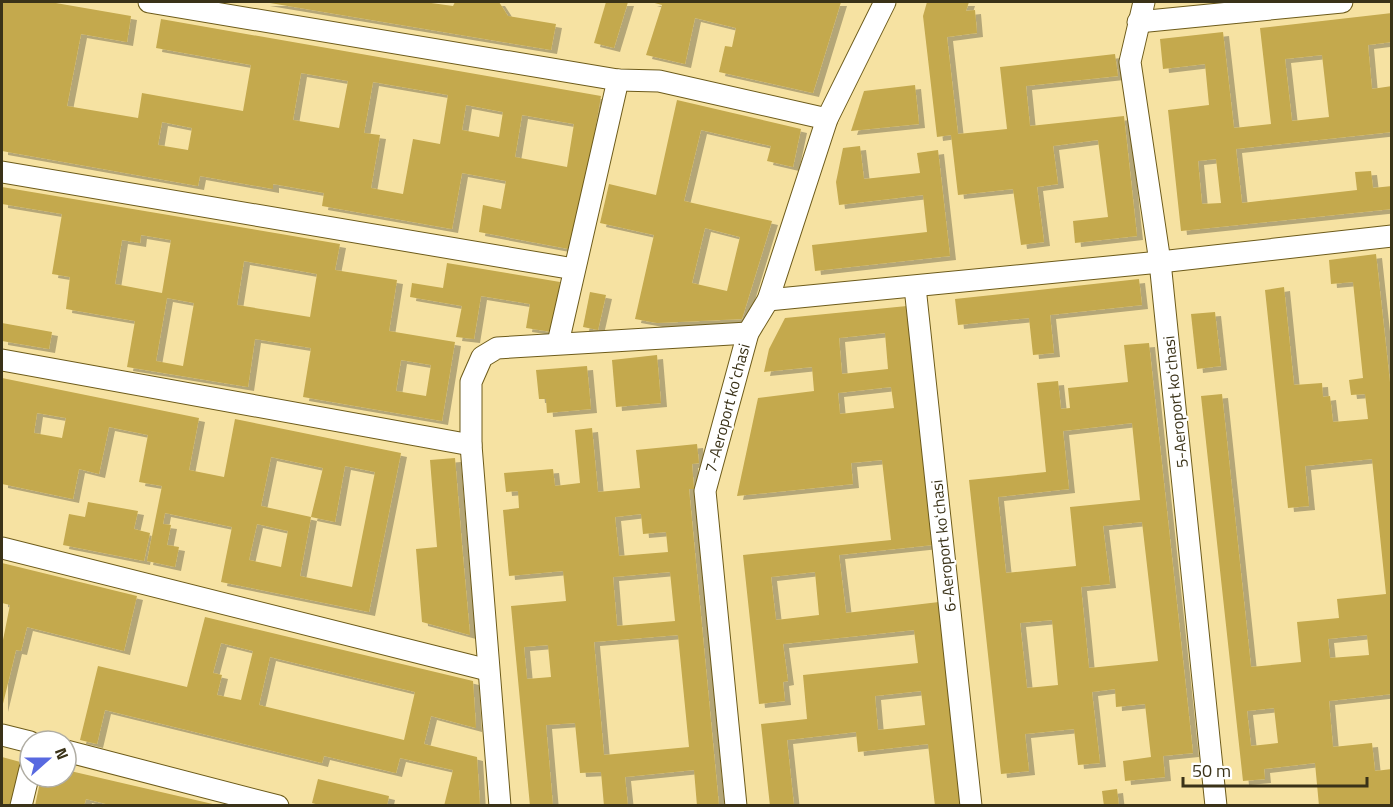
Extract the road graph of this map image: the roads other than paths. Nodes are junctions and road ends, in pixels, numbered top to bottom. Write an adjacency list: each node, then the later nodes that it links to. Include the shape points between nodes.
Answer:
1 (149, 2): 6 (street)
2 (885, 2): 7 (street, 7-Aeroport koʻchasi)
3 (1144, 2): 5 (street, 5-Aeroport koʻchasi)
4 (1342, 2): 5 (street)
5 (1138, 22): 10 (street, 5-Aeroport koʻchasi, via 1130,62)
6 (618, 80): 7 (street, via 659,81); 11 (street)
7 (828, 119): 13 (street, 7-Aeroport koʻchasi)
8 (2, 172): 11 (street)
9 (1392, 236): 10 (street)
10 (1160, 262): 12 (street); 29 (street, 5-Aeroport koʻchasi)
11 (574, 269): 15 (street)
12 (915, 287): 13 (street); 28 (street, 6-Aeroport koʻchasi)
13 (768, 300): 14 (street, 7-Aeroport koʻchasi)
14 (748, 333): 15 (street); 27 (street, 7-Aeroport koʻchasi, via 705,491)
15 (558, 343): 17 (street, via 497,348 482,357 471,382)
16 (2, 360): 17 (street)
17 (471, 445): 19 (street)
18 (2, 548): 19 (street)
19 (488, 670): 26 (street)
20 (2, 735): 21 (street)
21 (18, 739)
22 (78, 754): 25 (street)
23 (25, 789): 24 (street)
24 (21, 806)
25 (278, 806)
26 (500, 806)
27 (736, 806)
28 (971, 806)
29 (1216, 806)

